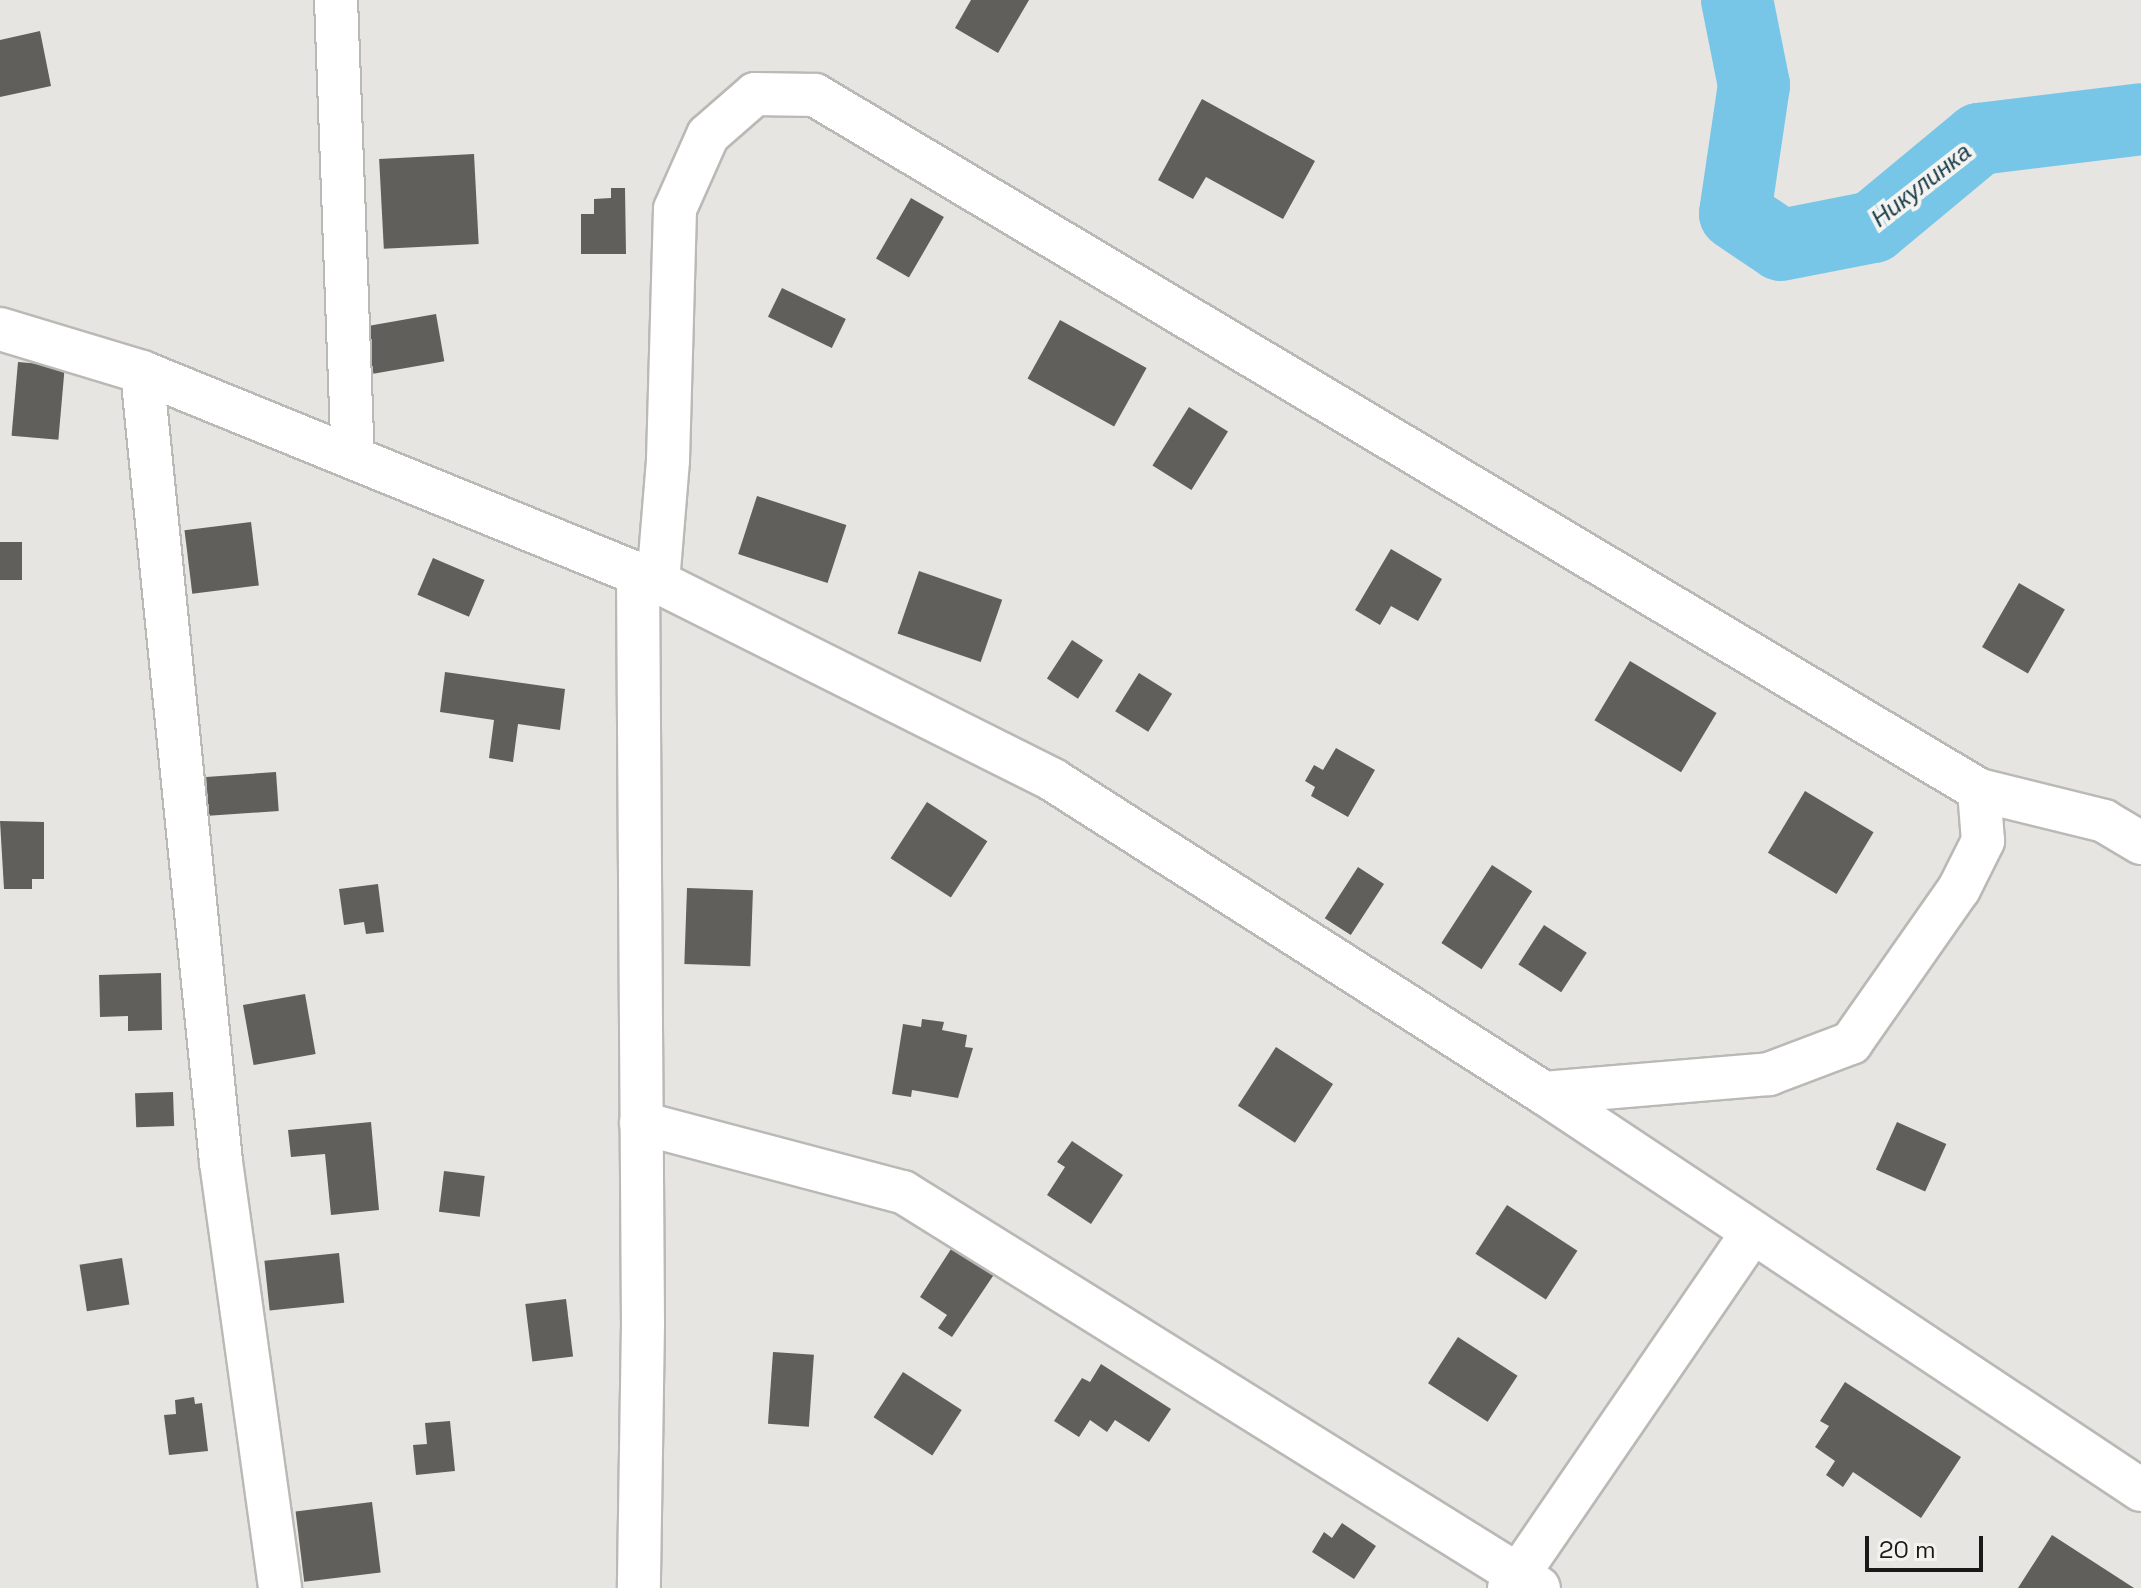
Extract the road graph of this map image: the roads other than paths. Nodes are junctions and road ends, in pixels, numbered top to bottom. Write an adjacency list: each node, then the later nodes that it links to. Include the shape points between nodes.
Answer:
1 (336, 0): 4 (street)
2 (0, 329): 3 (street)
3 (142, 372): 4 (street); 13 (street, via 221,1162)
4 (353, 456): 5 (street)
5 (648, 577): 6 (street, via 668,460 675,209 708,135 755,94 815,95); 8 (street, via 1053,780); 9 (street)
6 (1979, 790): 7 (street, via 2104,821); 8 (street, via 1983,841 1959,889 1851,1043 1769,1074)
7 (2141, 843)
8 (1544, 1093): 10 (street)
9 (641, 1123): 12 (street, via 903,1192); 14 (street)
10 (1751, 1235): 11 (street); 12 (street)
11 (2141, 1490)
12 (1522, 1583)
13 (280, 1588)
14 (639, 1588)

